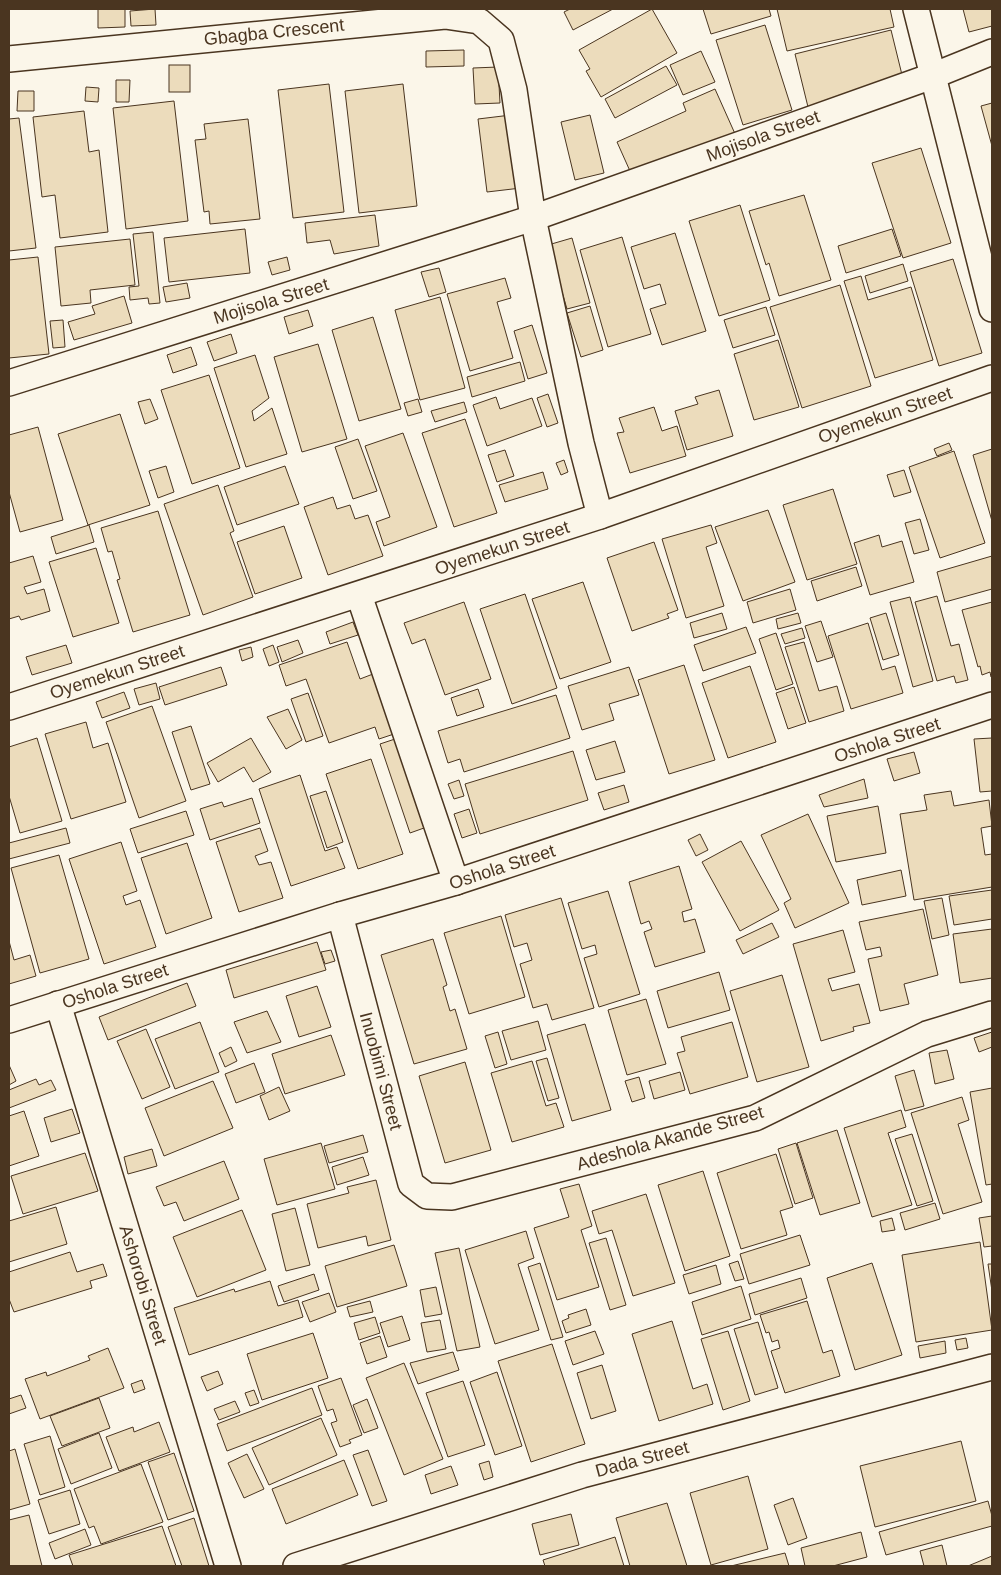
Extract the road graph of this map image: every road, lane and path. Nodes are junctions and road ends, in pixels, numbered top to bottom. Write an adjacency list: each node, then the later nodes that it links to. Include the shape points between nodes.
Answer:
1 (916, 9): 4 (street)
2 (992, 52): 4 (street, Mojisola Street)
3 (9, 59): 5 (street, Gbagba Crescent, via 445,16 479,21 501,40 514,90)
4 (935, 75): 5 (street, Mojisola Street); 6 (street)
5 (533, 218): 8 (street, Mojisola Street); 9 (street, via 581,443)
6 (992, 309)
7 (992, 378): 9 (street, Oyemekun Street)
8 (9, 383)
9 (600, 516): 10 (street, Oyemekun Street)
10 (359, 595): 12 (street, Oyemekun Street); 13 (street)
11 (992, 706): 13 (street, Oshola Street)
12 (9, 707)
13 (456, 882): 14 (street, Oshola Street)
14 (340, 915): 15 (street, Oshola Street); 18 (street, Inuobimi Street, via 411,1184 427,1196)
15 (58, 1004): 17 (street, Oshola Street); 20 (street, Ashorobi Street)
16 (992, 1014): 18 (street, Adeshola Akande Street, via 927,1034 755,1118)
17 (9, 1020)
18 (452, 1197)
19 (992, 1367): 21 (street, Dada Street, via 582,1475)
20 (228, 1566)
21 (296, 1566)

